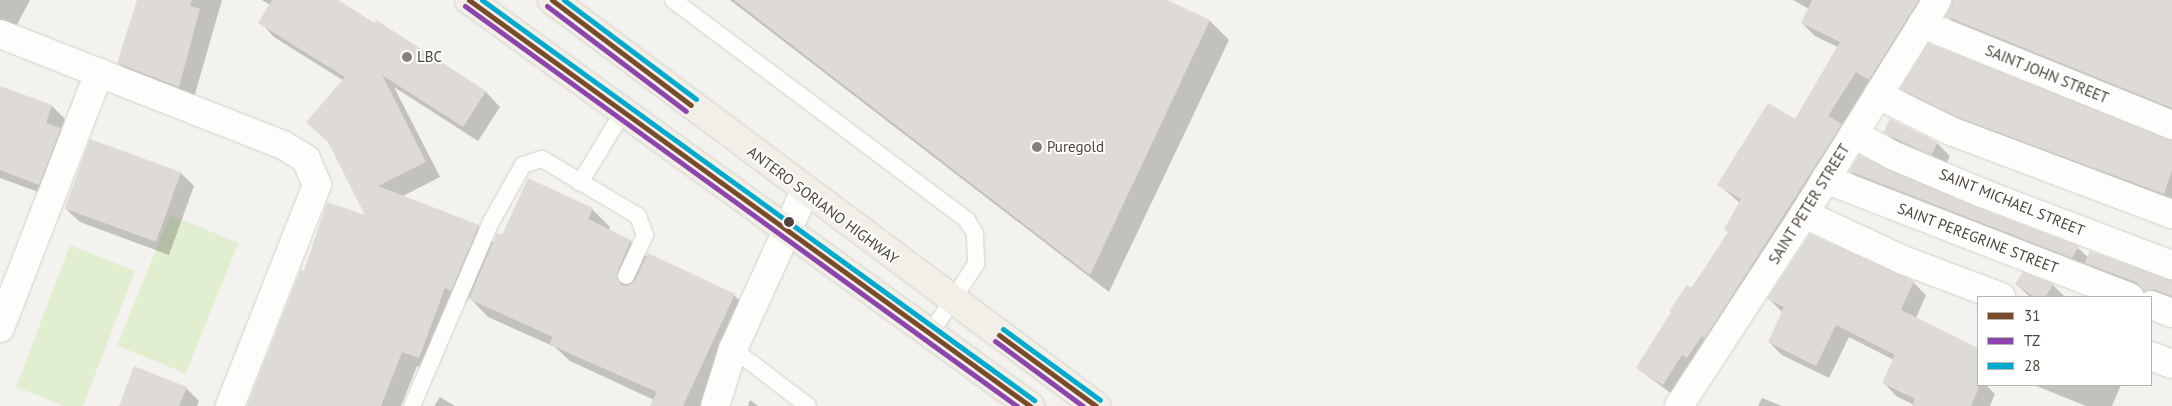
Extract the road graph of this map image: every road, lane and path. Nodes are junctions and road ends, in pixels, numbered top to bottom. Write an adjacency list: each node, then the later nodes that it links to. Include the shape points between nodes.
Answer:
1 (469, 0): 9 (main road)
2 (552, 0): 14 (main road, ANTERO SORIANO HIGHWAY)
3 (673, 0): 22 (lane, via 967,220 975,234 976,264)
4 (1937, 0): 5 (street, SAINT PETER STREET)
5 (1922, 24): 8 (street, SAINT PETER STREET); 10 (street, SAINT JOHN STREET)
6 (0, 34): 7 (street)
7 (99, 73): 25 (street); 30 (street, via 283,145 306,159 317,185)
8 (1878, 96): 11 (street, SAINT PETER STREET); 16 (street, via 1951,131)
9 (624, 110): 13 (lane); 17 (main road)
10 (2172, 125)
11 (1854, 134): 12 (street, SAINT PETER STREET); 18 (street, SAINT MICHAEL STREET, via 1892,155 1982,193)
12 (1825, 180): 15 (street, SAINT PETER STREET); 21 (street, SAINT PEREGRINE STREET)
13 (580, 182): 19 (lane, via 638,216 646,235); 31 (lane, via 542,159 523,165 491,222)
14 (805, 191): 17 (street); 22 (main road, ANTERO SORIANO HIGHWAY)
15 (1804, 214): 20 (street, via 1902,260); 36 (street, SAINT PETER STREET)
16 (2172, 214)
17 (786, 229): 26 (main road); 27 (street)
18 (2172, 265)
19 (626, 276)
20 (1998, 296)
21 (2127, 296)
22 (952, 301): 26 (lane); 35 (main road, ANTERO SORIANO HIGHWAY)
23 (2152, 305): 24 (street)
24 (2172, 313)
25 (0, 328)
26 (930, 334): 34 (main road)
27 (733, 349): 32 (street); 33 (lane)
28 (2152, 356): 29 (street)
29 (2172, 364)
30 (230, 406)
31 (412, 406)
32 (715, 406)
33 (808, 406)
34 (1030, 406)
35 (1096, 406)
36 (1679, 406)

